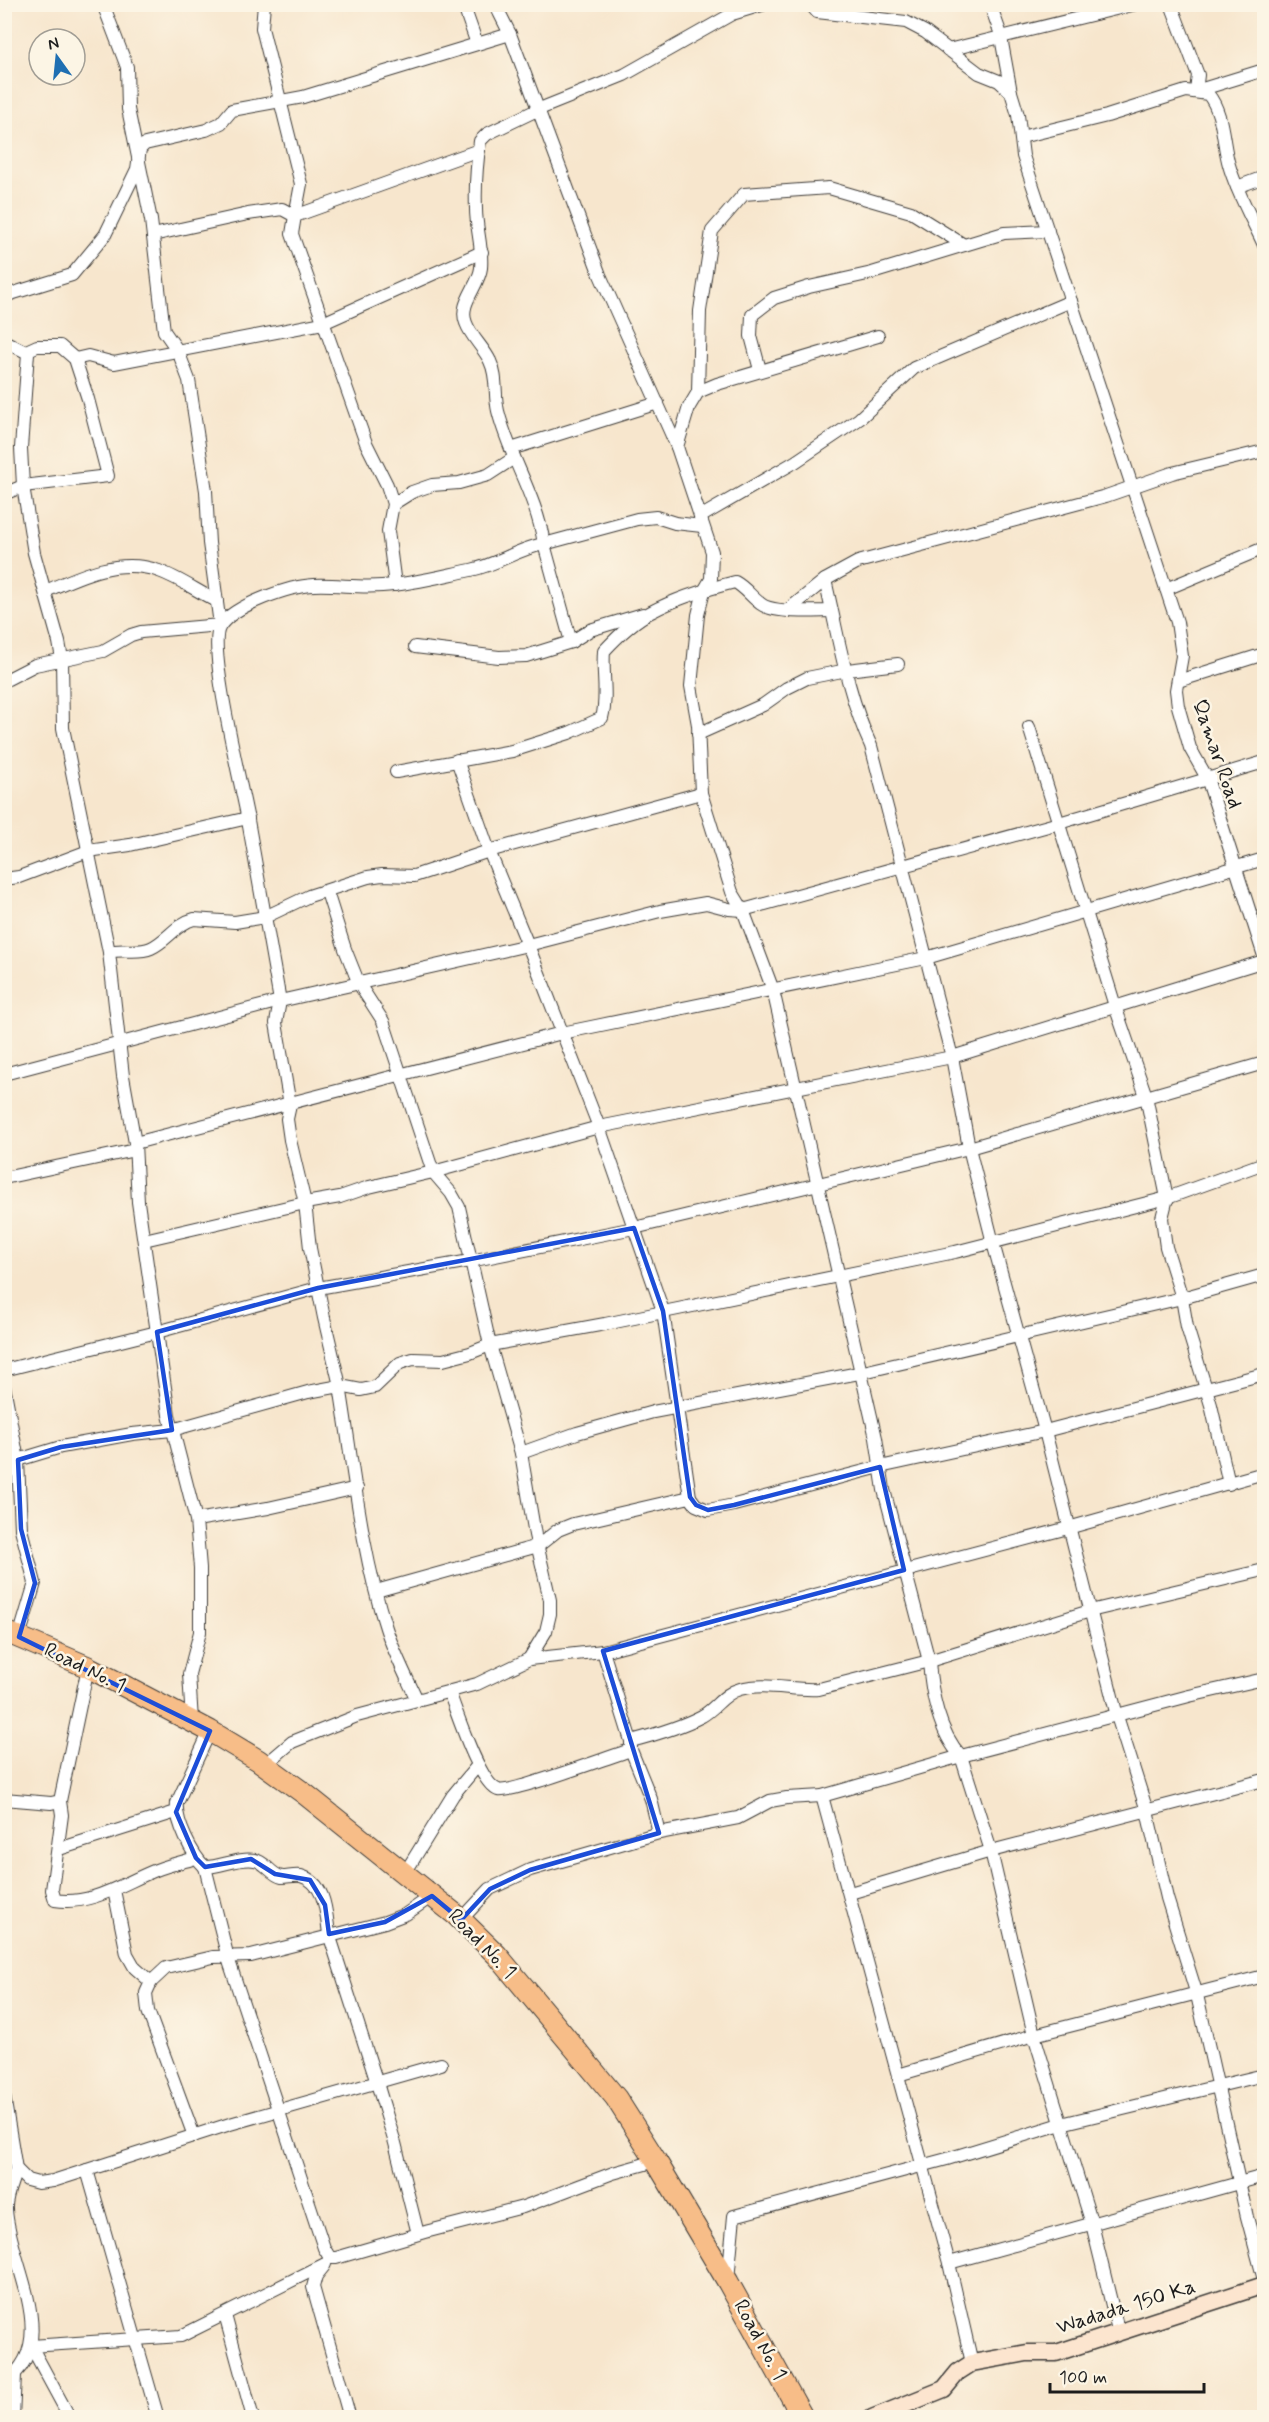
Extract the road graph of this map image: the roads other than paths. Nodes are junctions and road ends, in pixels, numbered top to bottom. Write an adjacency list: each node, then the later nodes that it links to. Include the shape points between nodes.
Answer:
1 (103, 4): 21 (street, via 127,68 128,109)
2 (264, 4): 17 (street, via 262,28)
3 (464, 4): 12 (street)
4 (495, 4): 10 (street)
5 (765, 4): 18 (street, via 732,14 624,75)
6 (810, 4): 13 (street, via 817,12 906,22)
7 (990, 4): 11 (street)
8 (1136, 4): 11 (street)
9 (1171, 4): 16 (street, via 1198,75)
10 (510, 34): 12 (street); 18 (street)
11 (1001, 39): 13 (street); 15 (street)
12 (477, 44): 17 (street)
13 (948, 50): 15 (street)
14 (1264, 70): 16 (street)
15 (1011, 92): 19 (street)
16 (1196, 92): 19 (street, via 1186,91); 23 (street, via 1208,94 1217,105)
17 (282, 101): 21 (street, via 232,110 221,123 206,130 145,144); 24 (street, via 302,184)
18 (537, 110): 20 (street, via 487,134 480,141); 40 (street, via 600,275)
19 (1021, 137): 25 (street, via 1023,156)
20 (479, 150): 24 (street); 29 (street, via 476,210)
21 (138, 159): 26 (street); 30 (street, via 137,169 105,235 72,275)
22 (1264, 177): 23 (street)
23 (1237, 187): 28 (street)
24 (295, 216): 26 (street, via 282,209); 32 (street, via 292,234)
25 (1048, 231): 27 (street, via 1004,233); 31 (street)
26 (153, 235): 36 (street, via 164,331)
27 (964, 245): 38 (street, via 774,298 752,315 751,336); 39 (street, via 910,212 829,188 744,194 711,231 700,311)
28 (1264, 245)
29 (482, 252): 32 (street); 43 (street, via 481,271 468,298 465,323 491,362 498,410)
30 (4, 296)
31 (1071, 301): 45 (street); 48 (street, via 914,368 859,419)
32 (323, 323): 36 (street); 47 (street, via 366,443)
33 (878, 336): 38 (street)
34 (6, 342): 35 (street)
35 (26, 351): 37 (street, via 37,346 60,346); 44 (street)
36 (178, 351): 37 (street, via 114,363 88,356); 56 (street, via 189,380 207,491)
37 (75, 359): 44 (street, via 108,476)
38 (760, 370): 39 (street)
39 (698, 392): 41 (street, via 689,407)
40 (658, 403): 41 (street); 43 (street)
41 (677, 447): 48 (street)
42 (1264, 451): 45 (street, via 1172,473)
43 (512, 454): 47 (street, via 488,475 432,485); 49 (street, via 542,528)
44 (23, 486): 46 (street); 54 (street, via 34,553)
45 (1133, 487): 51 (street, via 858,562); 53 (street)
46 (4, 494)
47 (393, 504): 52 (street, via 388,531)
48 (701, 521): 49 (street, via 637,519); 55 (street, via 712,552 711,579)
49 (543, 544): 52 (street, via 474,570); 61 (street)
50 (1264, 548): 53 (street)
51 (825, 580): 57 (street); 58 (street)
52 (395, 585): 60 (street, via 311,585 249,603)
53 (1166, 589): 68 (street, Qamar Road, via 1177,622 1182,666)
54 (46, 591): 56 (street, via 93,571 136,565 160,571); 64 (street)
55 (704, 591): 57 (street, via 735,582 763,607); 59 (street); 70 (street, via 691,686)
56 (217, 601): 60 (street)
57 (788, 610): 58 (street)
58 (832, 611): 66 (street)
59 (649, 612): 61 (street, via 590,630); 71 (street, via 604,651 606,701 602,718 512,751)
60 (220, 625): 64 (street, via 141,632 103,651); 76 (street, via 216,642 220,680)
61 (572, 642): 62 (street, via 526,656 499,657)
62 (416, 647)
63 (1264, 654): 68 (street)
64 (62, 659): 67 (street, via 35,665); 78 (street, via 63,728)
65 (898, 664): 66 (street)
66 (847, 670): 70 (street, via 807,678 763,705); 81 (street)
67 (4, 681)
68 (1178, 681): 74 (street, Qamar Road, via 1178,706 1190,748)
69 (1029, 727): 77 (street)
70 (698, 734): 75 (street)
71 (458, 760): 73 (street); 79 (street)
72 (1264, 762): 74 (street)
73 (396, 772)
74 (1207, 778): 77 (street); 82 (street, Qamar Road)
75 (701, 793): 79 (street); 85 (street, via 732,892)
76 (248, 818): 78 (street); 87 (street)
77 (1059, 823): 81 (street); 86 (street)
78 (88, 851): 83 (street); 89 (street)
79 (489, 851): 84 (street, via 414,876 368,877); 88 (street)
80 (1264, 859): 82 (street)
81 (901, 865): 85 (street); 91 (street)
82 (1234, 868): 86 (street); 90 (street, Qamar Road)
83 (4, 879)
84 (327, 892): 87 (street); 93 (street)
85 (743, 909): 88 (street, via 691,904); 94 (street)
86 (1086, 913): 91 (street); 96 (street)
87 (265, 917): 89 (street, via 234,922 185,921 166,939 144,950); 95 (street)
88 (528, 945): 93 (street); 97 (street)
89 (110, 952): 98 (street)
90 (1264, 956)
91 (926, 958): 94 (street); 99 (street)
92 (1264, 961): 96 (street)
93 (359, 984): 95 (street); 102 (street, via 383,1022)
94 (773, 990): 97 (street); 103 (street)
95 (280, 1001): 98 (street); 105 (street, via 276,1023)
96 (1115, 1006): 99 (street); 104 (street)
97 (562, 1033): 102 (street); 106 (street)
98 (120, 1044): 101 (street); 107 (street)
99 (952, 1057): 103 (street); 108 (street)
100 (1264, 1063): 104 (street)
101 (4, 1074)
102 (402, 1075): 105 (street); 110 (street)
103 (796, 1089): 106 (street); 112 (street)
104 (1146, 1096): 108 (street); 113 (street)
105 (290, 1105): 107 (street); 114 (street, via 290,1140)
106 (599, 1127): 110 (street); 115 (street)
107 (135, 1147): 111 (street); 116 (street)
108 (969, 1148): 112 (street); 117 (street)
109 (1264, 1163): 113 (street)
110 (433, 1172): 114 (street); 118 (street, via 459,1207)
111 (4, 1178)
112 (817, 1184): 115 (street); 120 (street)
113 (1167, 1198): 117 (street); 122 (street, via 1162,1218 1164,1236)
114 (305, 1203): 116 (street); 121 (street)
115 (634, 1228): 118 (street); 123 (street)
116 (144, 1240): 124 (street)
117 (993, 1243): 120 (street); 125 (street)
118 (470, 1261): 121 (street); 126 (street)
119 (1264, 1275): 122 (street)
120 (837, 1277): 123 (street); 128 (street)
121 (318, 1288): 124 (street); 131 (street)
122 (1182, 1298): 125 (street); 132 (street)
123 (663, 1311): 126 (street); 133 (street)
124 (157, 1332): 127 (street); 134 (street)
125 (1018, 1337): 128 (street); 135 (street)
126 (490, 1345): 131 (street, via 443,1359 400,1363 375,1387 361,1390); 136 (street)
127 (4, 1370)
128 (859, 1373): 133 (street); 138 (street)
129 (1264, 1374): 132 (street)
130 (4, 1386): 137 (street)
131 (340, 1386): 134 (street); 142 (street)
132 (1206, 1390): 135 (street); 141 (street)
133 (676, 1407): 136 (street, via 624,1419); 143 (street)
134 (172, 1430): 137 (street, via 61,1447); 144 (street)
135 (1045, 1431): 138 (street); 145 (street)
136 (521, 1453): 146 (street)
137 (18, 1460): 139 (street); 151 (street, via 21,1529 35,1582)
138 (880, 1467): 143 (street, via 708,1510); 147 (street)
139 (4, 1472)
140 (1264, 1473): 141 (street)
141 (1229, 1484): 145 (street)
142 (357, 1488): 144 (street); 149 (street)
143 (690, 1497): 146 (street, via 564,1527)
144 (196, 1520): 160 (street, via 200,1632 189,1674)
145 (1068, 1528): 147 (street); 150 (street)
146 (538, 1546): 149 (street); 153 (street, via 550,1614 546,1631)
147 (904, 1570): 152 (street); 154 (street)
148 (1264, 1570): 150 (street)
149 (376, 1591): 158 (street, via 386,1629)
150 (1090, 1611): 154 (street); 159 (street)
151 (12, 1634): 155 (highway, Road No. 1)
152 (603, 1651): 153 (street); 161 (street)
153 (529, 1659): 157 (street, via 477,1684)
154 (930, 1661): 161 (street, via 819,1689 737,1689 702,1716); 162 (street, via 943,1726 952,1747)
155 (88, 1667): 160 (highway, Road No. 1); 168 (street)
156 (1264, 1678): 159 (street)
157 (449, 1692): 158 (street); 164 (street)
158 (417, 1700): 163 (street, via 378,1709 305,1736)
159 (1117, 1716): 162 (street); 169 (street)
160 (201, 1726): 163 (highway, Road No. 1); 170 (street)
161 (631, 1746): 164 (street, via 511,1789 499,1790 490,1784); 171 (street)
162 (961, 1756): 166 (street); 173 (street)
163 (265, 1765): 175 (highway, Road No. 1)
164 (478, 1766): 175 (street, via 453,1795)
165 (1264, 1780): 169 (street)
166 (822, 1796): 171 (street, via 770,1801 738,1818); 177 (street)
167 (4, 1799): 168 (street)
168 (60, 1801): 172 (street)
169 (1147, 1811): 173 (street); 184 (street, via 1167,1898)
170 (176, 1812): 172 (street); 174 (street)
171 (659, 1833): 179 (street, via 530,1870 490,1888)
172 (59, 1849): 176 (street, via 52,1890 55,1900 76,1901)
173 (991, 1851): 177 (street); 185 (street)
174 (200, 1863): 176 (street, via 154,1871); 180 (street, via 216,1867 251,1859 282,1877 298,1875 310,1880 319,1888 325,1905); 181 (street)
175 (405, 1874): 178 (highway, Road No. 1)
176 (114, 1890): 183 (street, via 127,1954 135,1968)
177 (850, 1893): 187 (street)
178 (432, 1896): 179 (highway, Road No. 1); 180 (street, via 406,1914)
179 (461, 1920): 195 (highway, Road No. 1, via 496,1955 616,2098)
180 (329, 1934): 181 (street, via 277,1950); 189 (street)
181 (228, 1958): 183 (street, via 213,1957 166,1968); 192 (street)
182 (1264, 1976): 184 (street)
183 (152, 1982): 194 (street, via 146,1993 148,2011)
184 (1197, 1995): 185 (street); 190 (street)
185 (1034, 2035): 187 (street); 193 (street)
186 (441, 2064): 189 (street)
187 (898, 2075): 196 (street)
188 (1264, 2075): 190 (street)
189 (377, 2082): 192 (street); 203 (street)
190 (1217, 2086): 193 (street); 200 (street)
191 (4, 2096): 197 (street)
192 (279, 2109): 194 (street); 204 (street)
193 (1061, 2124): 196 (street); 202 (street)
194 (194, 2136): 198 (street)
195 (656, 2160): 203 (street, via 523,2207); 207 (highway, Road No. 1)
196 (921, 2165): 205 (street); 207 (street, via 734,2216)
197 (16, 2169): 198 (street, via 27,2180 38,2183); 201 (street)
198 (87, 2170): 211 (street)
199 (1264, 2176): 200 (street)
200 (1239, 2183): 202 (street); 206 (street)
201 (8, 2186): 212 (street, via 5,2207 28,2294)
202 (1092, 2224): 205 (street); 210 (street)
203 (418, 2234): 204 (street)
204 (328, 2261): 209 (street); 219 (street, via 316,2276 313,2288)
205 (949, 2263): 213 (street)
206 (1264, 2280)
207 (728, 2282): 220 (highway, Road No. 1)
208 (1264, 2285): 210 (street, Wadada 150 Ka)
209 (225, 2314): 211 (street, via 181,2336); 218 (street)
210 (1119, 2334): 213 (street, Wadada 150 Ka, via 1056,2353 1027,2353)
211 (135, 2339): 212 (street); 217 (street)
212 (31, 2346): 214 (street, via 24,2363); 216 (street)
213 (972, 2363): 221 (street, via 944,2389)
214 (10, 2379): 215 (street)
215 (13, 2418)
216 (70, 2418)
217 (158, 2418)
218 (254, 2418)
219 (350, 2418)
220 (803, 2418)
221 (872, 2418)

